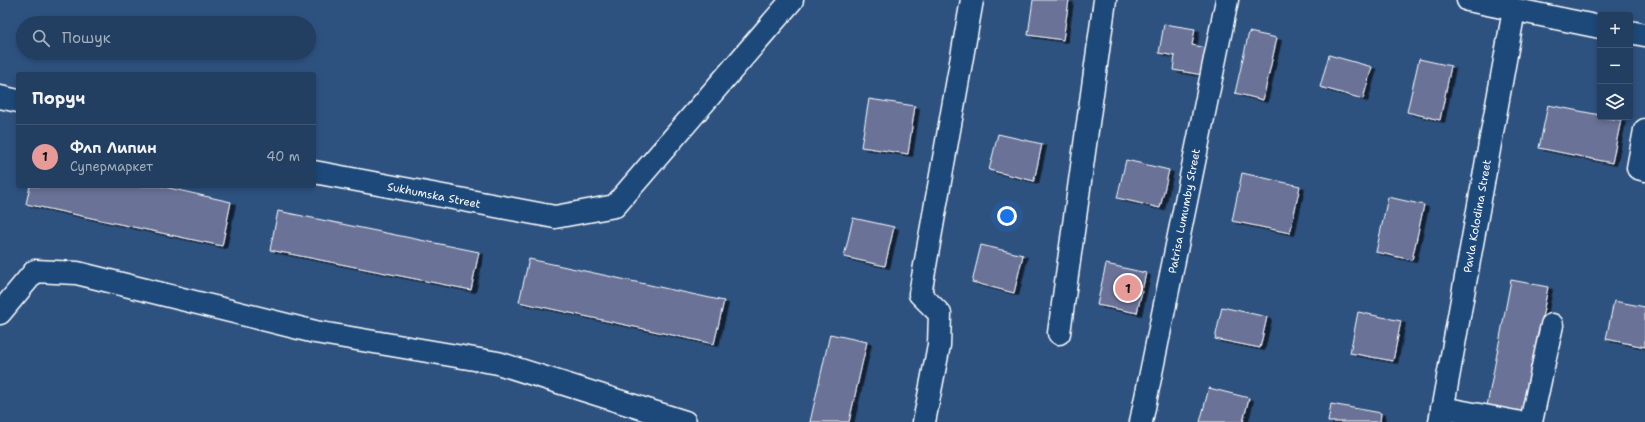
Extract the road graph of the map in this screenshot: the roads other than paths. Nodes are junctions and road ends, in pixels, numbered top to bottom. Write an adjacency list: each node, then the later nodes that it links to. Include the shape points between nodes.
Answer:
1 (792, 0): 15 (street, Sukhumska Street, via 615,206 555,217)
2 (972, 0): 21 (street, via 920,294 940,314 939,345)
3 (1104, 0): 18 (street)
4 (1227, 0): 22 (street, Patrisa Lumumby Street)
5 (1468, 0): 6 (street)
6 (1491, 2): 7 (street)
7 (1514, 10): 8 (street); 19 (street, Pavla Kolodina Street)
8 (1597, 26)
9 (1633, 33): 10 (street)
10 (1645, 35)
11 (0, 97): 12 (street)
12 (16, 101)
13 (1645, 130): 14 (street, via 1638,168)
14 (1645, 170)
15 (316, 172)
16 (0, 313): 20 (street, via 35,271 77,273 315,332 498,363)
17 (1552, 325): 24 (street)
18 (1059, 333)
19 (1441, 415): 23 (street)
20 (684, 422)
21 (924, 422)
22 (1141, 422)
23 (1516, 422)
24 (1531, 422)

